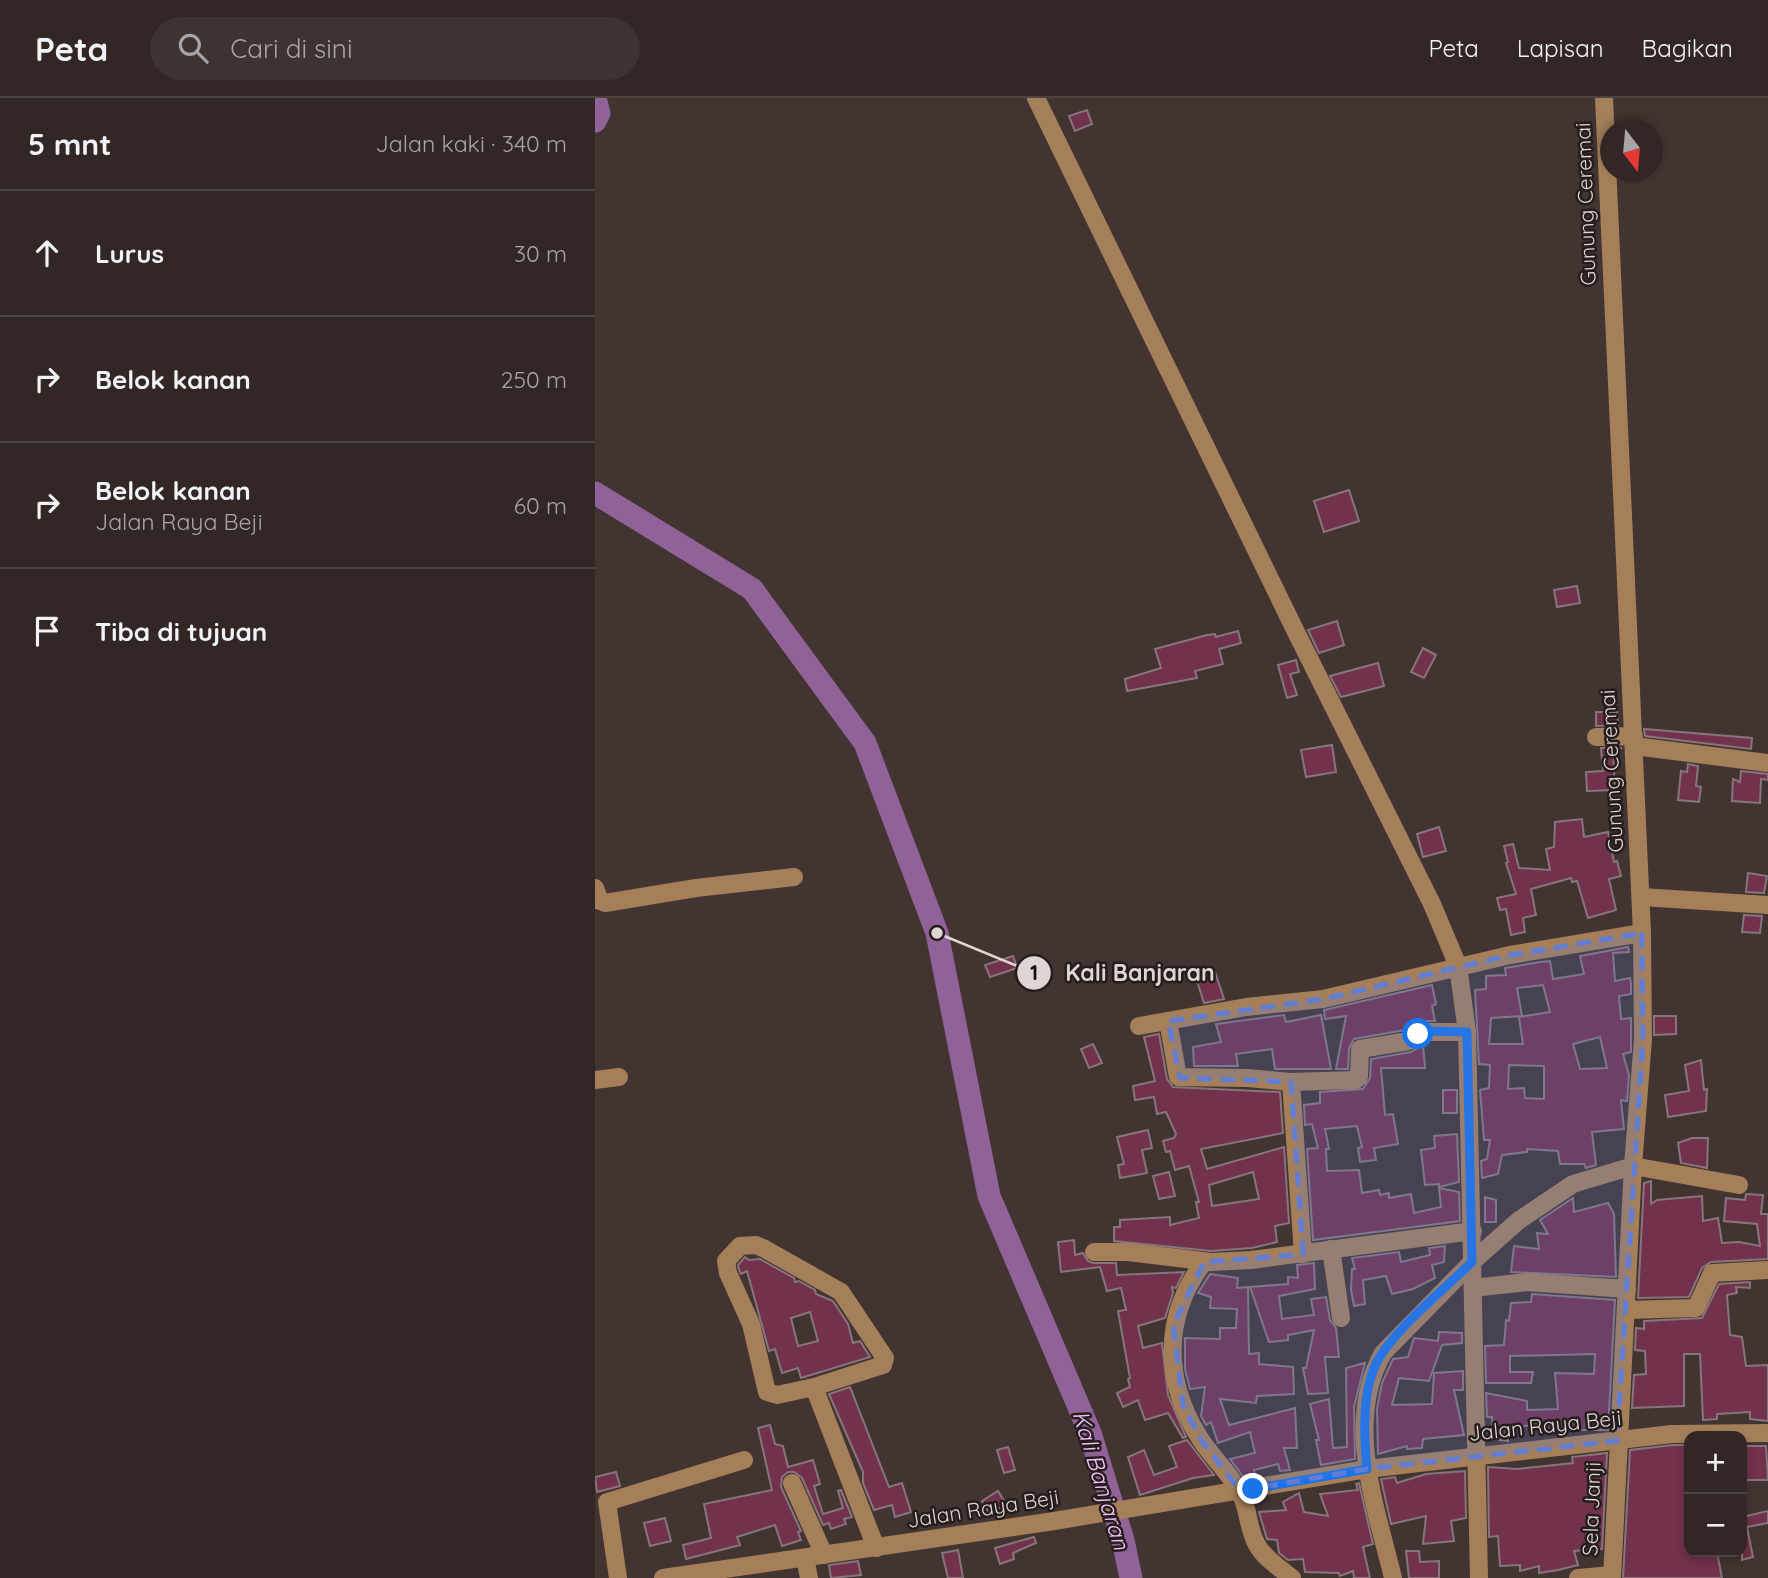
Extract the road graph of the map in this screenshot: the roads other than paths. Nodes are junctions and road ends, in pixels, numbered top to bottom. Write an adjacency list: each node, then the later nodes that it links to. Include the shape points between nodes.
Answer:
1 (1036, 98): 11 (street, via 1432,904)
2 (1604, 98): 4 (street, Gunung Ceremai)
3 (1596, 737): 4 (street)
4 (1634, 741): 5 (street); 8 (street, Gunung Ceremai)
5 (1768, 763)
6 (794, 877): 7 (street, via 605,903)
7 (595, 889)
8 (1641, 897): 9 (street); 10 (street, Gunung Ceremai)
9 (1768, 905)
10 (1642, 933): 11 (street); 18 (street, Gunung Ceremai, via 1643,1039)
11 (1458, 967): 12 (street, via 1323,999); 14 (street)
12 (1168, 1021): 13 (street); 17 (street, via 1178,1077)
13 (1139, 1026)
14 (1467, 1032): 17 (street, via 1423,1032 1409,1041 1360,1048 1356,1080); 20 (street)
15 (619, 1077): 16 (street)
16 (595, 1080)
17 (1291, 1082): 23 (street)
18 (1633, 1166): 19 (street); 26 (street, via 1573,1184 1548,1198); 27 (street, Gunung Ceremai)
19 (1739, 1185)
20 (1473, 1231): 21 (street); 26 (street)
21 (1331, 1249): 23 (street); 29 (street)
22 (1094, 1252): 24 (street)
23 (1303, 1254): 24 (street)
24 (1204, 1262): 37 (street, via 1190,1280 1173,1325 1176,1376 1191,1424)
25 (1768, 1270): 28 (street, via 1711,1273 1697,1308)
26 (1473, 1272): 27 (street, via 1527,1282); 33 (street); 35 (street, via 1395,1339 1374,1369 1367,1403)
27 (1627, 1290): 28 (street, Gunung Ceremai)
28 (1626, 1310): 32 (street, Gunung Ceremai)
29 (1341, 1318)
30 (814, 1387): 30 (street, via 883,1365 885,1358 836,1288 756,1245 740,1246 726,1261 728,1273 751,1324 767,1392 780,1395); 38 (street)
31 (1768, 1433): 32 (street, Jalan Raya Beji, via 1672,1434)
32 (1618, 1441): 33 (street, Jalan Raya Beji); 41 (street, Sela Janji)
33 (1475, 1456): 35 (street, Jalan Raya Beji); 47 (street)
34 (744, 1460): 42 (street, via 611,1498 607,1502)
35 (1367, 1469): 37 (street, Jalan Raya Beji); 46 (street)
36 (792, 1483): 39 (street)
37 (1240, 1491): 38 (street, Jalan Raya Beji); 45 (street, via 1255,1543)
38 (876, 1548): 39 (street, Jalan Raya Beji)
39 (824, 1555): 40 (street, Jalan Raya Beji)
40 (805, 1558): 43 (street, Jalan Raya Beji); 44 (street)
41 (1612, 1576): 48 (street)
42 (618, 1578)
43 (663, 1578)
44 (810, 1578)
45 (1292, 1578)
46 (1393, 1578)
47 (1479, 1578)
48 (1578, 1578)

